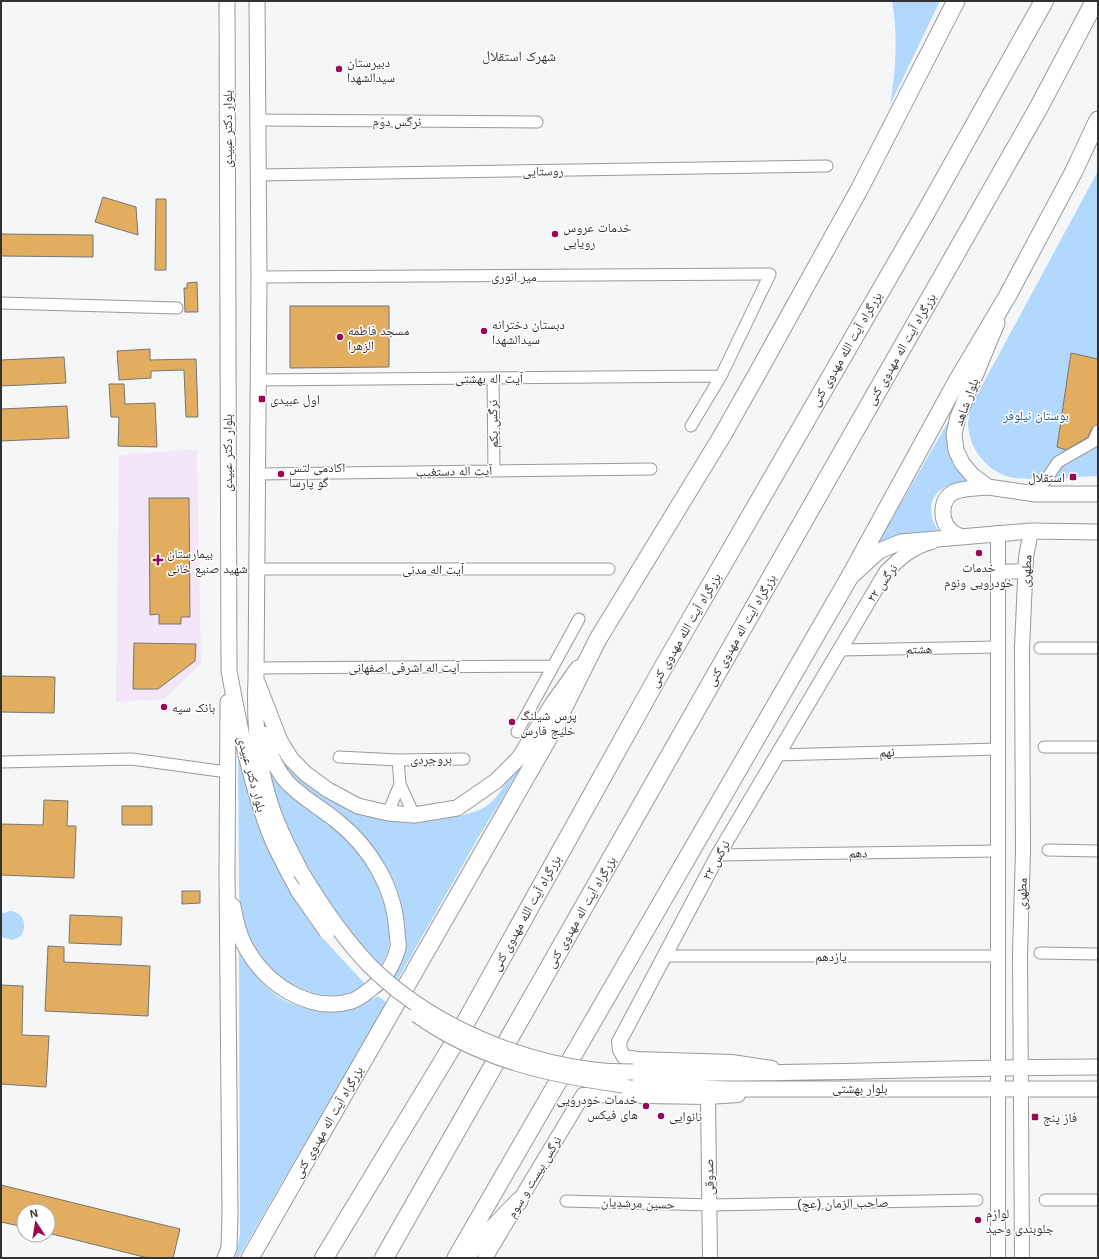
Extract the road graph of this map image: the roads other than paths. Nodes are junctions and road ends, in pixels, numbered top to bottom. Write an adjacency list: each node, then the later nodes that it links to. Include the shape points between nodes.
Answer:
1 (227, 1): 43 (main road, بلوار دکتر عبیدی)
2 (257, 1): 6 (main road, بلوار دکتر عبیدی)
3 (956, 1): 37 (main road, بزرگراه آیت اله مهدوی کنی, via 860,188 757,374)
4 (1044, 1): 87 (highway, بزرگراه آیت الله مهدوی کنی, via 926,212 660,673 452,1045)
5 (1095, 1): 88 (highway, بزرگراه آیت اله مهدوی کنی, via 1035,114)
6 (258, 120): 8 (street, نرگس دوّم); 10 (main road, بلوار دکتر عبیدی)
7 (1098, 120): 12 (main road)
8 (537, 122)
9 (827, 166): 10 (street, روستایی)
10 (258, 175): 11 (main road, بلوار دکتر عبیدی)
11 (259, 277): 15 (street, میر انوری, via 770,274); 17 (main road, بلوار دکتر عبیدی)
12 (1008, 296): 23 (main road, بلوار شاهد, via 962,406 954,434 956,450 962,463 972,475); 35 (main road, via 957,381)
13 (1, 303): 14 (street)
14 (177, 308)
15 (721, 376): 16 (street, آیت اله بهشتی); 18 (street)
16 (493, 378): 17 (street, آیت اله بهشتی); 21 (street, نرگس یکم)
17 (258, 380): 22 (main road, بلوار دکتر عبیدی)
18 (690, 426)
19 (1098, 431): 24 (street, via 1093,442 1058,462)
20 (651, 469): 21 (street, آیت اله دستغیب)
21 (494, 470): 22 (street, آیت اله دستغیب)
22 (258, 474): 31 (main road, بلوار دکتر عبیدی)
23 (988, 487): 24 (main road, بلوار شاهد); 29 (main road, via 954,492 943,506 949,530)
24 (1036, 494): 25 (main road, بلوار شاهد)
25 (1098, 494)
26 (1031, 531): 27 (main road); 28 (main road); 33 (street, مطهری)
27 (1098, 532)
28 (998, 533): 29 (main road); 34 (street, مطهری)
29 (964, 538): 30 (main road)
30 (936, 540): 35 (main road, via 901,542 890,546 879,551); 41 (street, نرگس ۲۲, via 918,546 902,556 886,572)
31 (256, 569): 32 (street, آیت اله مدنی); 44 (main road, بلوار دکتر عبیدی)
32 (609, 569)
33 (1025, 571): 34 (street); 69 (street, مطهری, via 1020,954)
34 (998, 572): 38 (street, مطهری)
35 (849, 578): 89 (main road)
36 (579, 619): 42 (street)
37 (598, 639): 58 (main road, via 553,703 519,758 496,781 457,808); 86 (main road, بزرگراه آیت اله مهدوی کنی, via 549,737)
38 (999, 647): 41 (street, هشتم); 49 (street, مطهری)
39 (1040, 648): 40 (street)
40 (1098, 648)
41 (839, 650): 50 (street, نرگس ۲۲)
42 (553, 666): 44 (street, آیت اله اشرفی اصفهانی); 46 (street)
43 (229, 671): 55 (main road); 73 (main road, بلوار دکتر عبیدی, bridge, via 245,754 258,802 280,855 299,892 322,925 366,974 413,1012 449,1036 488,1054 556,1074)
44 (256, 673): 45 (main road, بلوار دکتر عبیدی); 57 (main road, via 280,741 291,759 328,790 358,806)
45 (254, 710): 63 (main road, via 271,756 287,782 339,822 376,864 390,895 397,925 398,947 388,971 380,982 353,1001 324,1004 300,998 276,984 258,967 244,945 235,919); 71 (main road, بلوار دکتر عبیدی, bridge, via 261,767 283,838 328,916 369,965 418,1004 454,1027 494,1045 560,1065 594,1071)
46 (517, 732)
47 (1044, 747): 48 (street)
48 (1098, 747)
49 (998, 749): 50 (street, نهم); 60 (street, مطهری)
50 (776, 755): 62 (street, نرگس ۲۲)
51 (339, 756): 53 (street, بروجردی)
52 (464, 759): 53 (street, بروجردی)
53 (398, 760): 56 (street, بروجردی)
54 (1, 762): 55 (street, via 132,759)
55 (227, 772): 63 (main road)
56 (400, 784): 57 (street, بروجردی); 58 (street, بروجردی)
57 (388, 813): 58 (main road)
58 (414, 815)
59 (1048, 850): 61 (street)
60 (998, 851): 62 (street, دهم); 67 (street, مطهری)
61 (1098, 851)
62 (718, 855): 66 (street, نرگس ۲۲)
63 (227, 874): 85 (main road, via 230,1214)
64 (1040, 953): 65 (street)
65 (1098, 954)
66 (664, 956): 67 (street, یازدهم); 72 (street, نرگس ۲۲, via 619,1042 624,1056 637,1059 732,1062)
67 (998, 956): 68 (street, مطهری)
68 (998, 1067): 69 (main road, بلوار بهشتی); 72 (main road, بلوار بهشتی); 75 (street, مطهری)
69 (1022, 1067): 70 (main road, بلوار بهشتی); 76 (street, مطهری)
70 (1098, 1068)
71 (633, 1072): 72 (main road, بلوار بهشتی)
72 (796, 1072)
73 (623, 1085): 74 (main road, بلوار بهشتی, via 728,1089)
74 (828, 1088): 75 (main road, بلوار بهشتی); 78 (street)
75 (998, 1089): 76 (main road, بلوار بهشتی); 93 (street, مطهری)
76 (1022, 1089): 77 (main road, بلوار بهشتی); 94 (street, مطهری)
77 (1098, 1089)
78 (708, 1097): 82 (street, نرگس بیست و سوم, via 583,1095); 84 (street, صدوقی)
79 (976, 1200): 84 (street, صاحب الزمان (عج))
80 (1045, 1200): 81 (street)
81 (1098, 1200)
82 (519, 1201): 90 (main road); 91 (street, نرگس بیست و سوم)
83 (566, 1201): 84 (street, حسین مرشدیان)
84 (710, 1205): 92 (street, صدوقی)
85 (225, 1258)
86 (250, 1258)
87 (324, 1258)
88 (384, 1258)
89 (456, 1258)
90 (464, 1258)
91 (485, 1258)
92 (710, 1258)
93 (998, 1258)
94 (1022, 1258)

